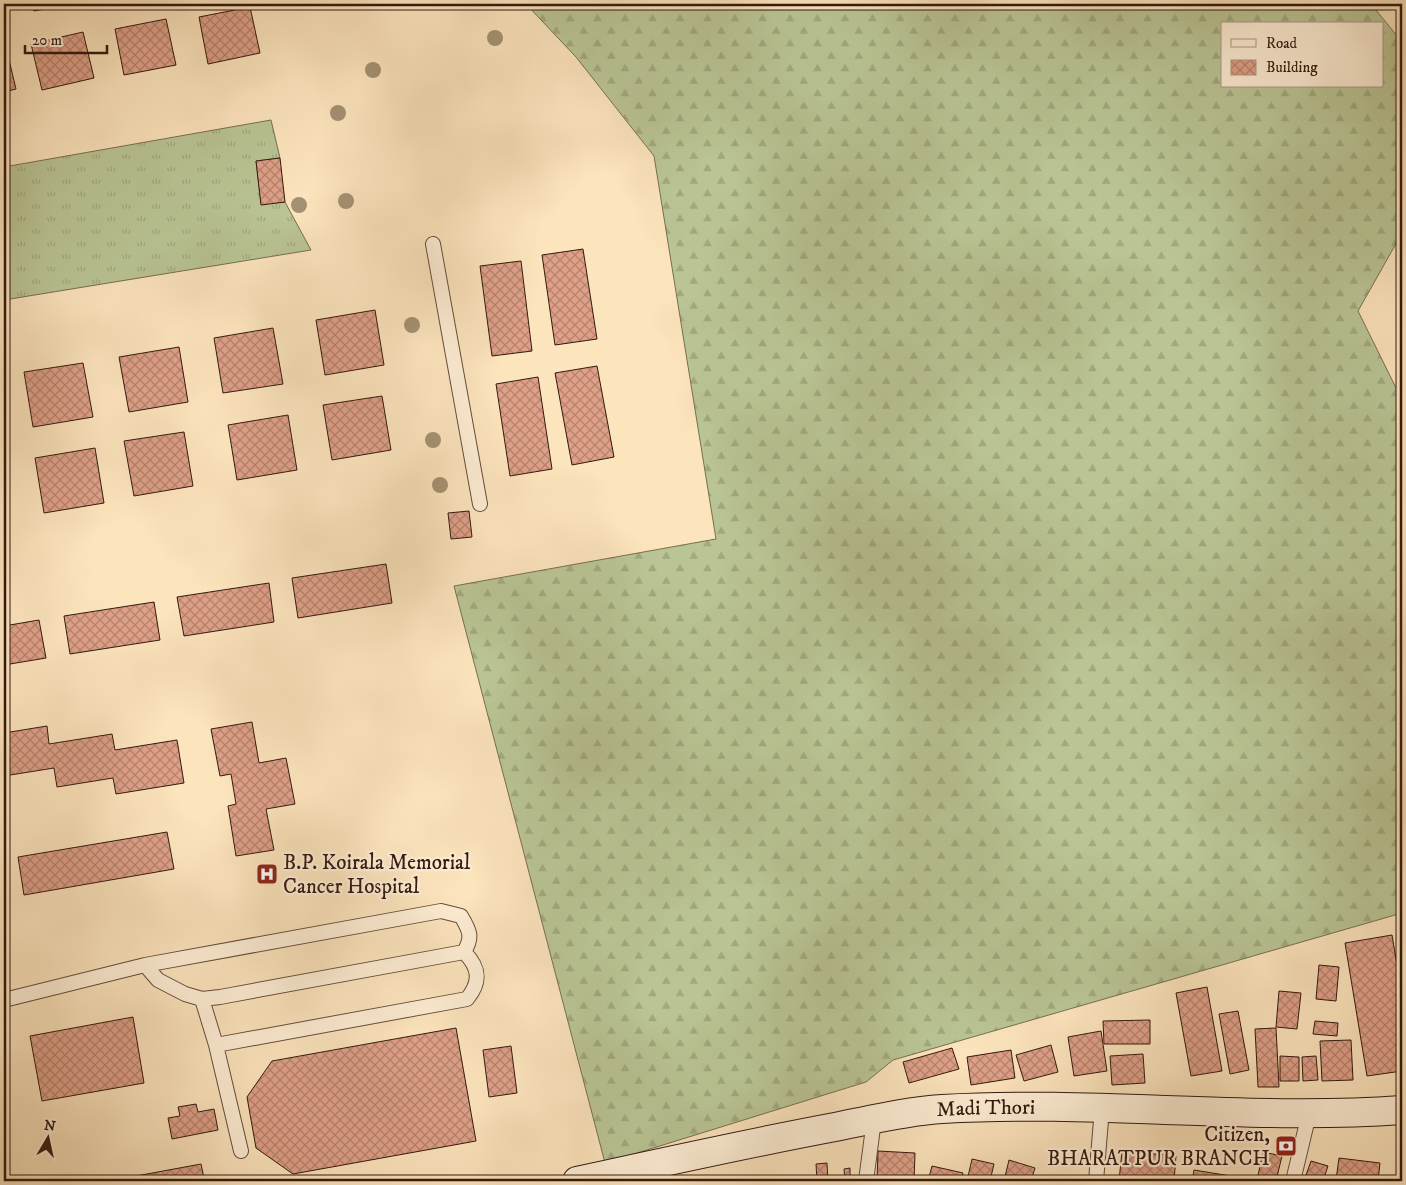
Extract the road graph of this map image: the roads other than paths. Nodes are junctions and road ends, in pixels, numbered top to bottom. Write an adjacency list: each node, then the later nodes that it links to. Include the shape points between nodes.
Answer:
1 (433, 244): 2 (lane)
2 (480, 504)
3 (464, 952): 4 (lane, via 470,942 469,929 462,916 441,911); 5 (lane); 7 (lane, via 477,977 475,988 467,999)
4 (146, 965): 5 (lane, via 158,980); 6 (lane)
5 (202, 999): 7 (lane)
6 (4, 1000)
7 (216, 1045): 12 (lane)
8 (1102, 1108): 10 (main road, Madi Thori); 11 (main road, Madi Thori, via 996,1106); 15 (lane)
9 (1402, 1110): 10 (main road, Madi Thori)
10 (1310, 1114): 16 (lane)
11 (874, 1120): 13 (main road, Madi Thori, via 772,1138); 14 (lane)
12 (240, 1151)
13 (577, 1181)
14 (866, 1181)
15 (1096, 1181)
16 (1293, 1181)

